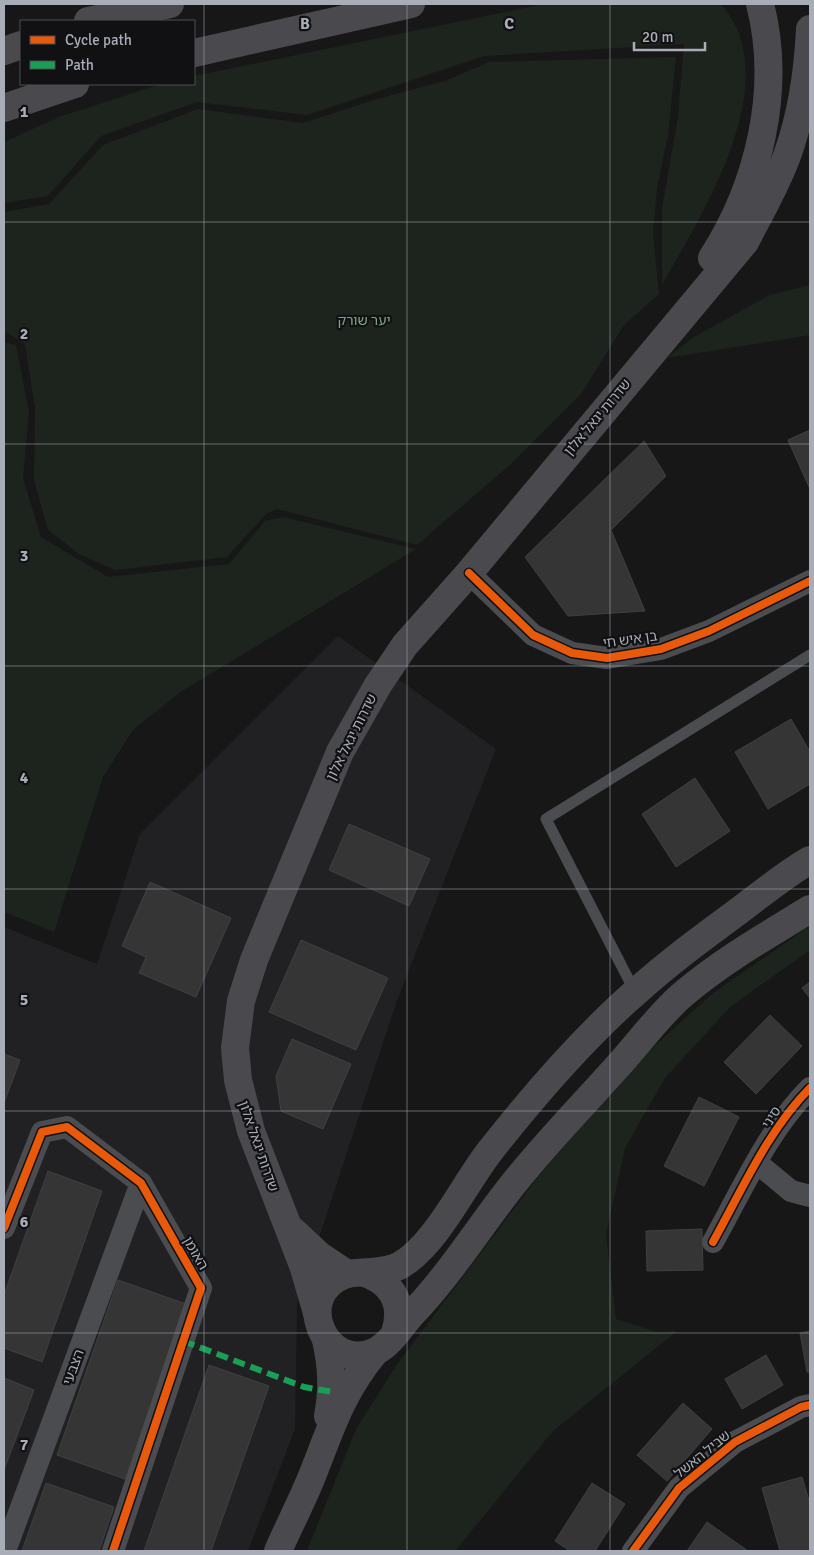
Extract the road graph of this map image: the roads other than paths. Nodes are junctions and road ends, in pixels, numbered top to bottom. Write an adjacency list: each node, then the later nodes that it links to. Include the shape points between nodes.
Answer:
1 (170, 4): 4 (main road)
2 (411, 4): 8 (main road)
3 (760, 4): 11 (main road, שדרות יגאל אלון, via 770,62 766,117 758,152 730,229)
4 (93, 20)
5 (810, 29): 11 (main road, שדרות יגאל אלון, via 808,72 800,109 788,153 770,194 745,242)
6 (20, 45): 7 (main road)
7 (4, 51)
8 (195, 53)
9 (72, 85): 10 (main road)
10 (4, 108)
11 (650, 354): 12 (main road, שדרות יגאל אלון)
12 (469, 572): 13 (street, בן איש חי, via 533,635 572,653 607,658 661,649 693,637); 22 (main road, שדרות יגאל אלון, via 405,645 340,752 254,960 241,1002 235,1048 238,1080 251,1131)
13 (810, 581)
14 (810, 655): 17 (lane, via 546,819)
15 (810, 860): 17 (main road, via 679,955)
16 (810, 909): 27 (main road, via 728,959 680,998 516,1181 422,1304)
17 (635, 992): 25 (main road, via 557,1072 488,1153 421,1249 400,1266)
18 (810, 1088): 19 (street, סיני, via 793,1105)
19 (757, 1163): 21 (street, via 791,1191); 24 (street, סיני)
20 (141, 1183): 23 (street, האומן, via 68,1127 42,1132); 32 (street, הצבעי); 33 (street, האומן, via 201,1288)
21 (810, 1196)
22 (286, 1223): 25 (main road, שדרות יגאל אלון, via 320,1256); 26 (main road, שדרות יגאל אלון)
23 (4, 1228)
24 (713, 1242)
25 (356, 1273): 26 (main road, via 335,1279 326,1288 319,1300); 27 (main road, via 378,1277 395,1295 399,1320)
26 (317, 1313): 28 (main road)
27 (395, 1333): 29 (main road)
28 (326, 1340): 29 (main road, via 349,1354); 31 (main road, via 333,1392)
29 (375, 1352): 31 (main road, via 343,1397)
30 (810, 1406): 35 (street, שביל האשל, via 801,1407 735,1442 679,1488)
31 (322, 1444): 34 (main road, via 310,1481)
32 (6, 1551)
33 (113, 1551)
34 (278, 1551)
35 (632, 1551)

